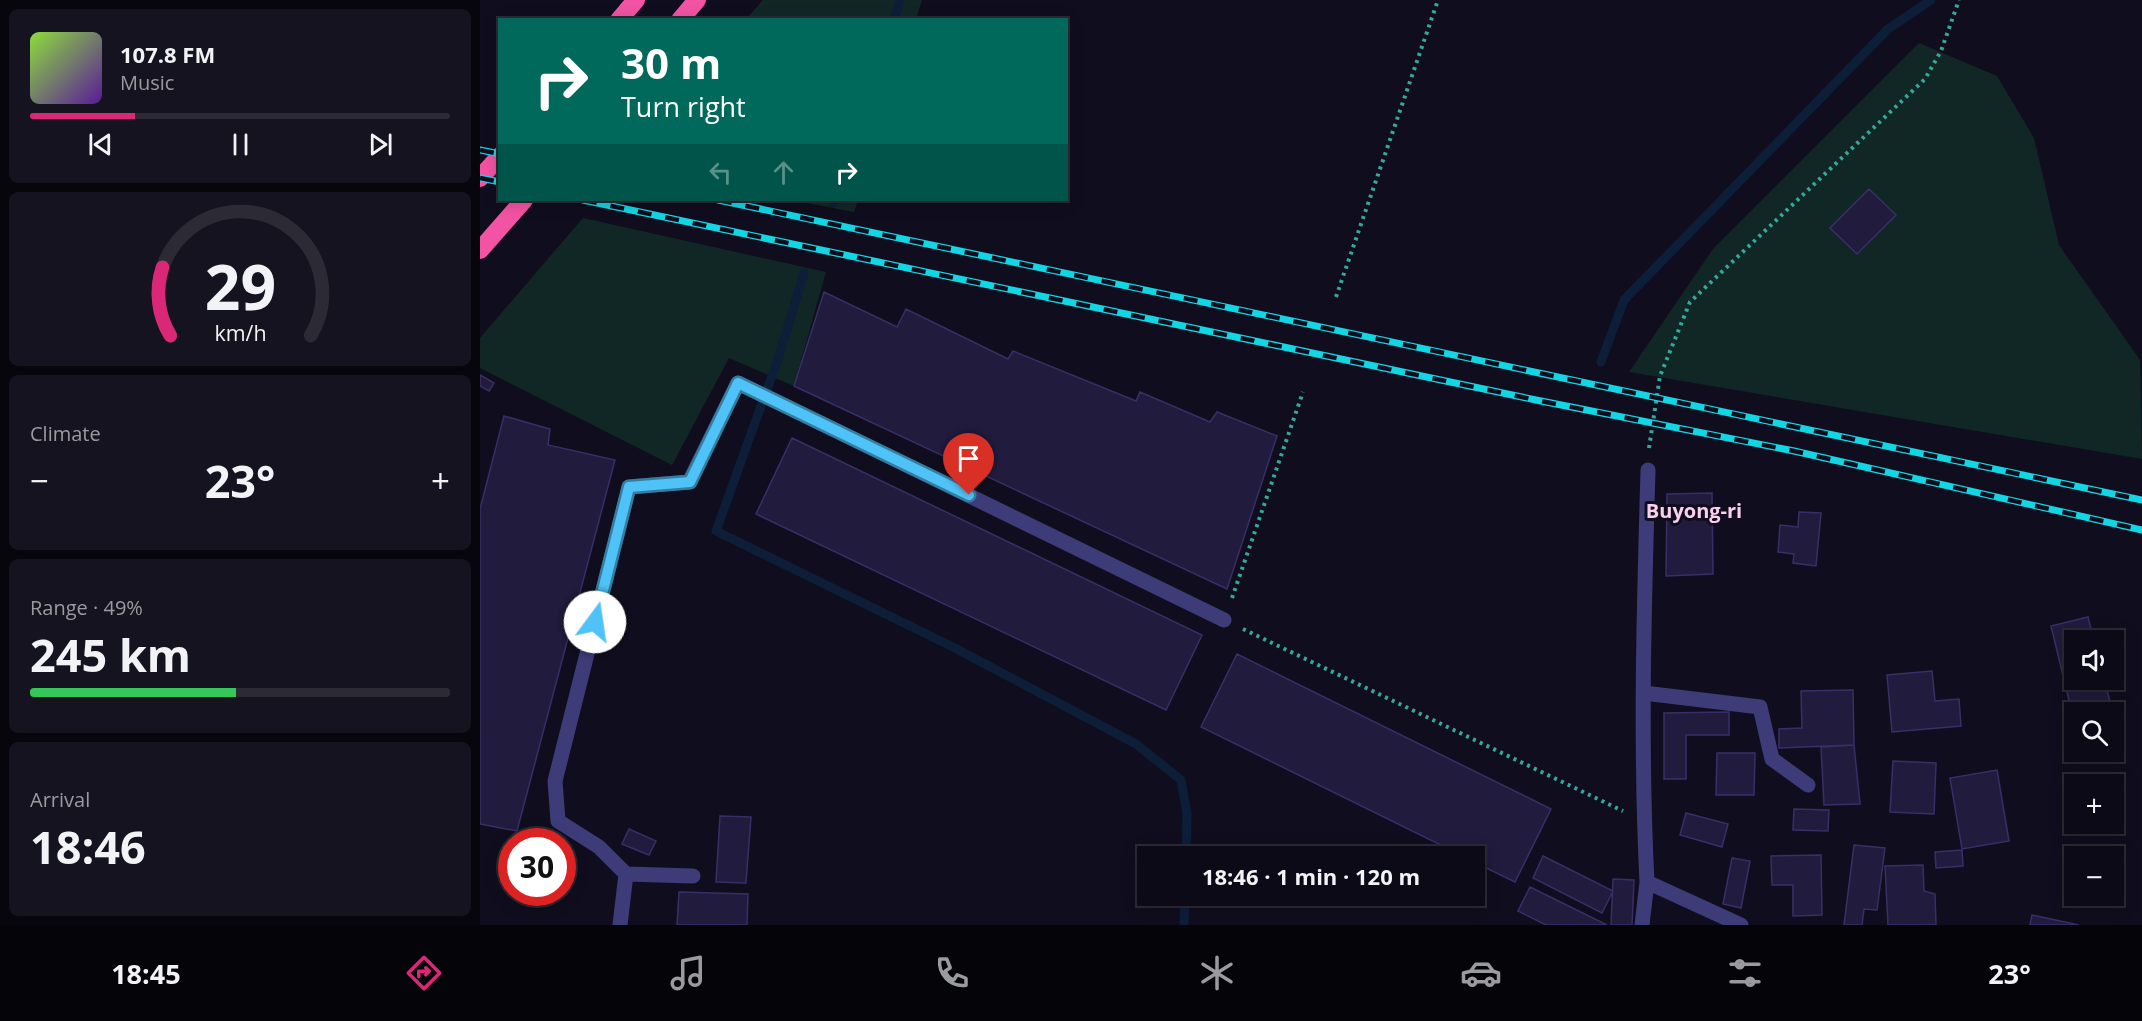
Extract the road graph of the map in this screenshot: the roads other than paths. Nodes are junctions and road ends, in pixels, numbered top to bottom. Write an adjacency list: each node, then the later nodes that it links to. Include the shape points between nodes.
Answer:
1 (636, 0): 3 (highway)
2 (697, 0): 4 (highway)
3 (620, 18)
4 (682, 18)
5 (498, 158): 6 (highway)
6 (480, 178)
7 (523, 201): 8 (highway)
8 (480, 250)
9 (1648, 470): 11 (street)
10 (1224, 620): 13 (street, via 745,386 690,482 629,487 555,781 558,821 599,847)
11 (1644, 693): 12 (street, via 1761,707 1772,759); 15 (street)
12 (1809, 785)
13 (626, 874): 14 (street); 16 (street)
14 (693, 876)
15 (1647, 882): 17 (street); 18 (street)
16 (620, 925)
17 (1642, 925)
18 (1741, 925)

